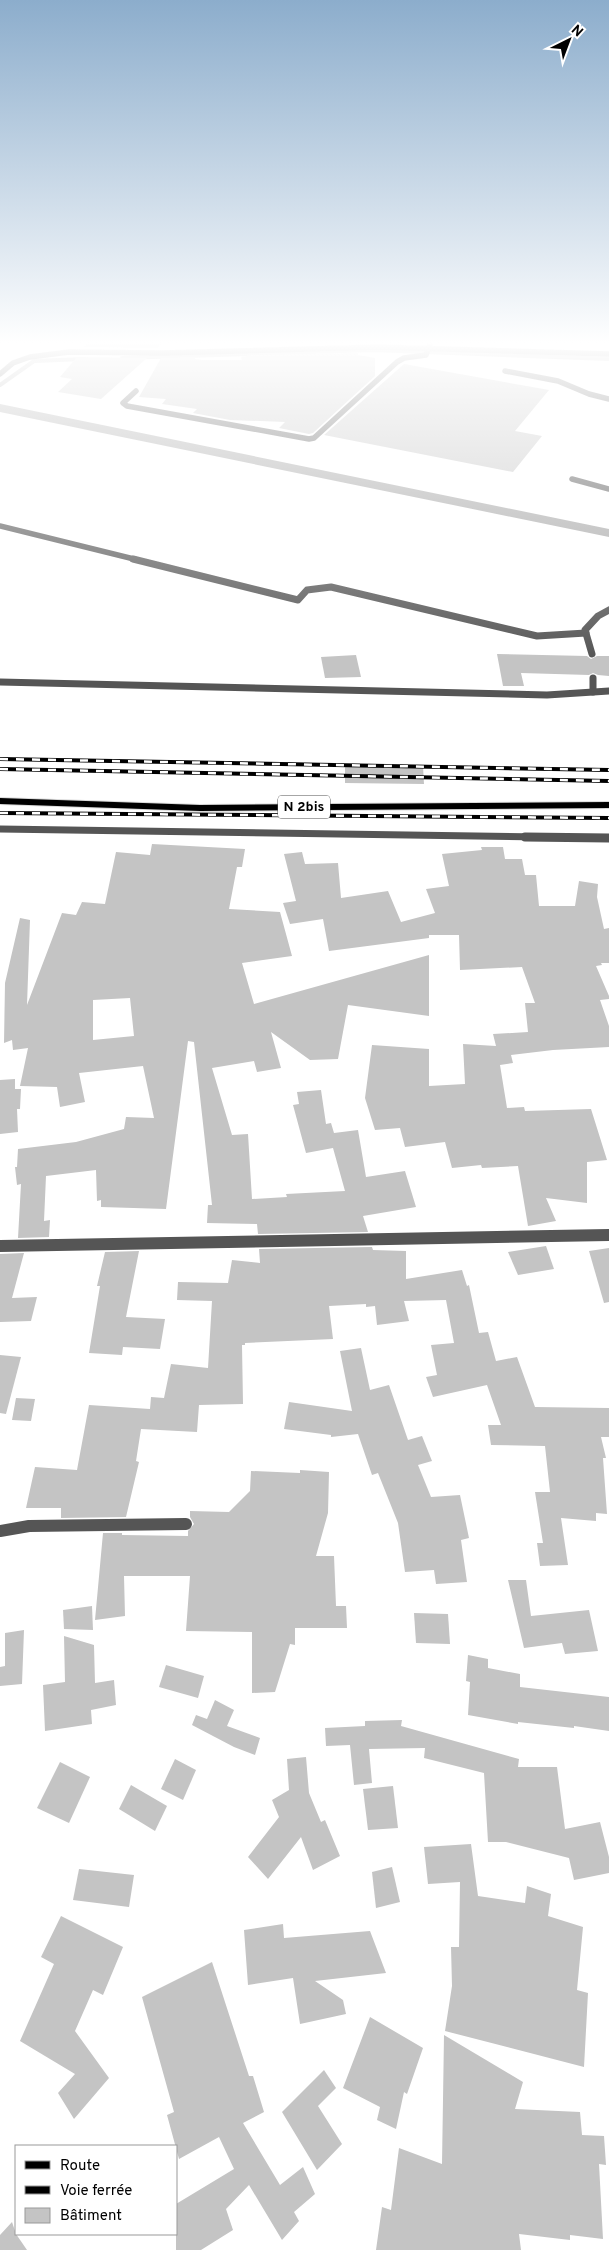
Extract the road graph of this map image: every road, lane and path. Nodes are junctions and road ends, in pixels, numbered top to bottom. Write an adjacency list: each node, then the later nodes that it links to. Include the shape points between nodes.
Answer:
1 (572, 478): 2 (street)
2 (609, 489)
3 (0, 526): 5 (street, via 298,600 307,590 331,588 537,636)
4 (609, 610): 5 (street, via 598,616 585,630)
5 (586, 633): 6 (street)
6 (592, 654)
7 (593, 678): 10 (street)
8 (0, 682): 10 (street, via 537,694)
9 (609, 691): 10 (street)
10 (593, 692)
11 (0, 801): 12 (main road, N 2bis, via 200,808)
12 (609, 805)
13 (0, 829): 14 (street)
14 (609, 838)
15 (609, 1234): 16 (street)
16 (0, 1246)
17 (186, 1524): 18 (street, via 29,1526)
18 (0, 1531)

